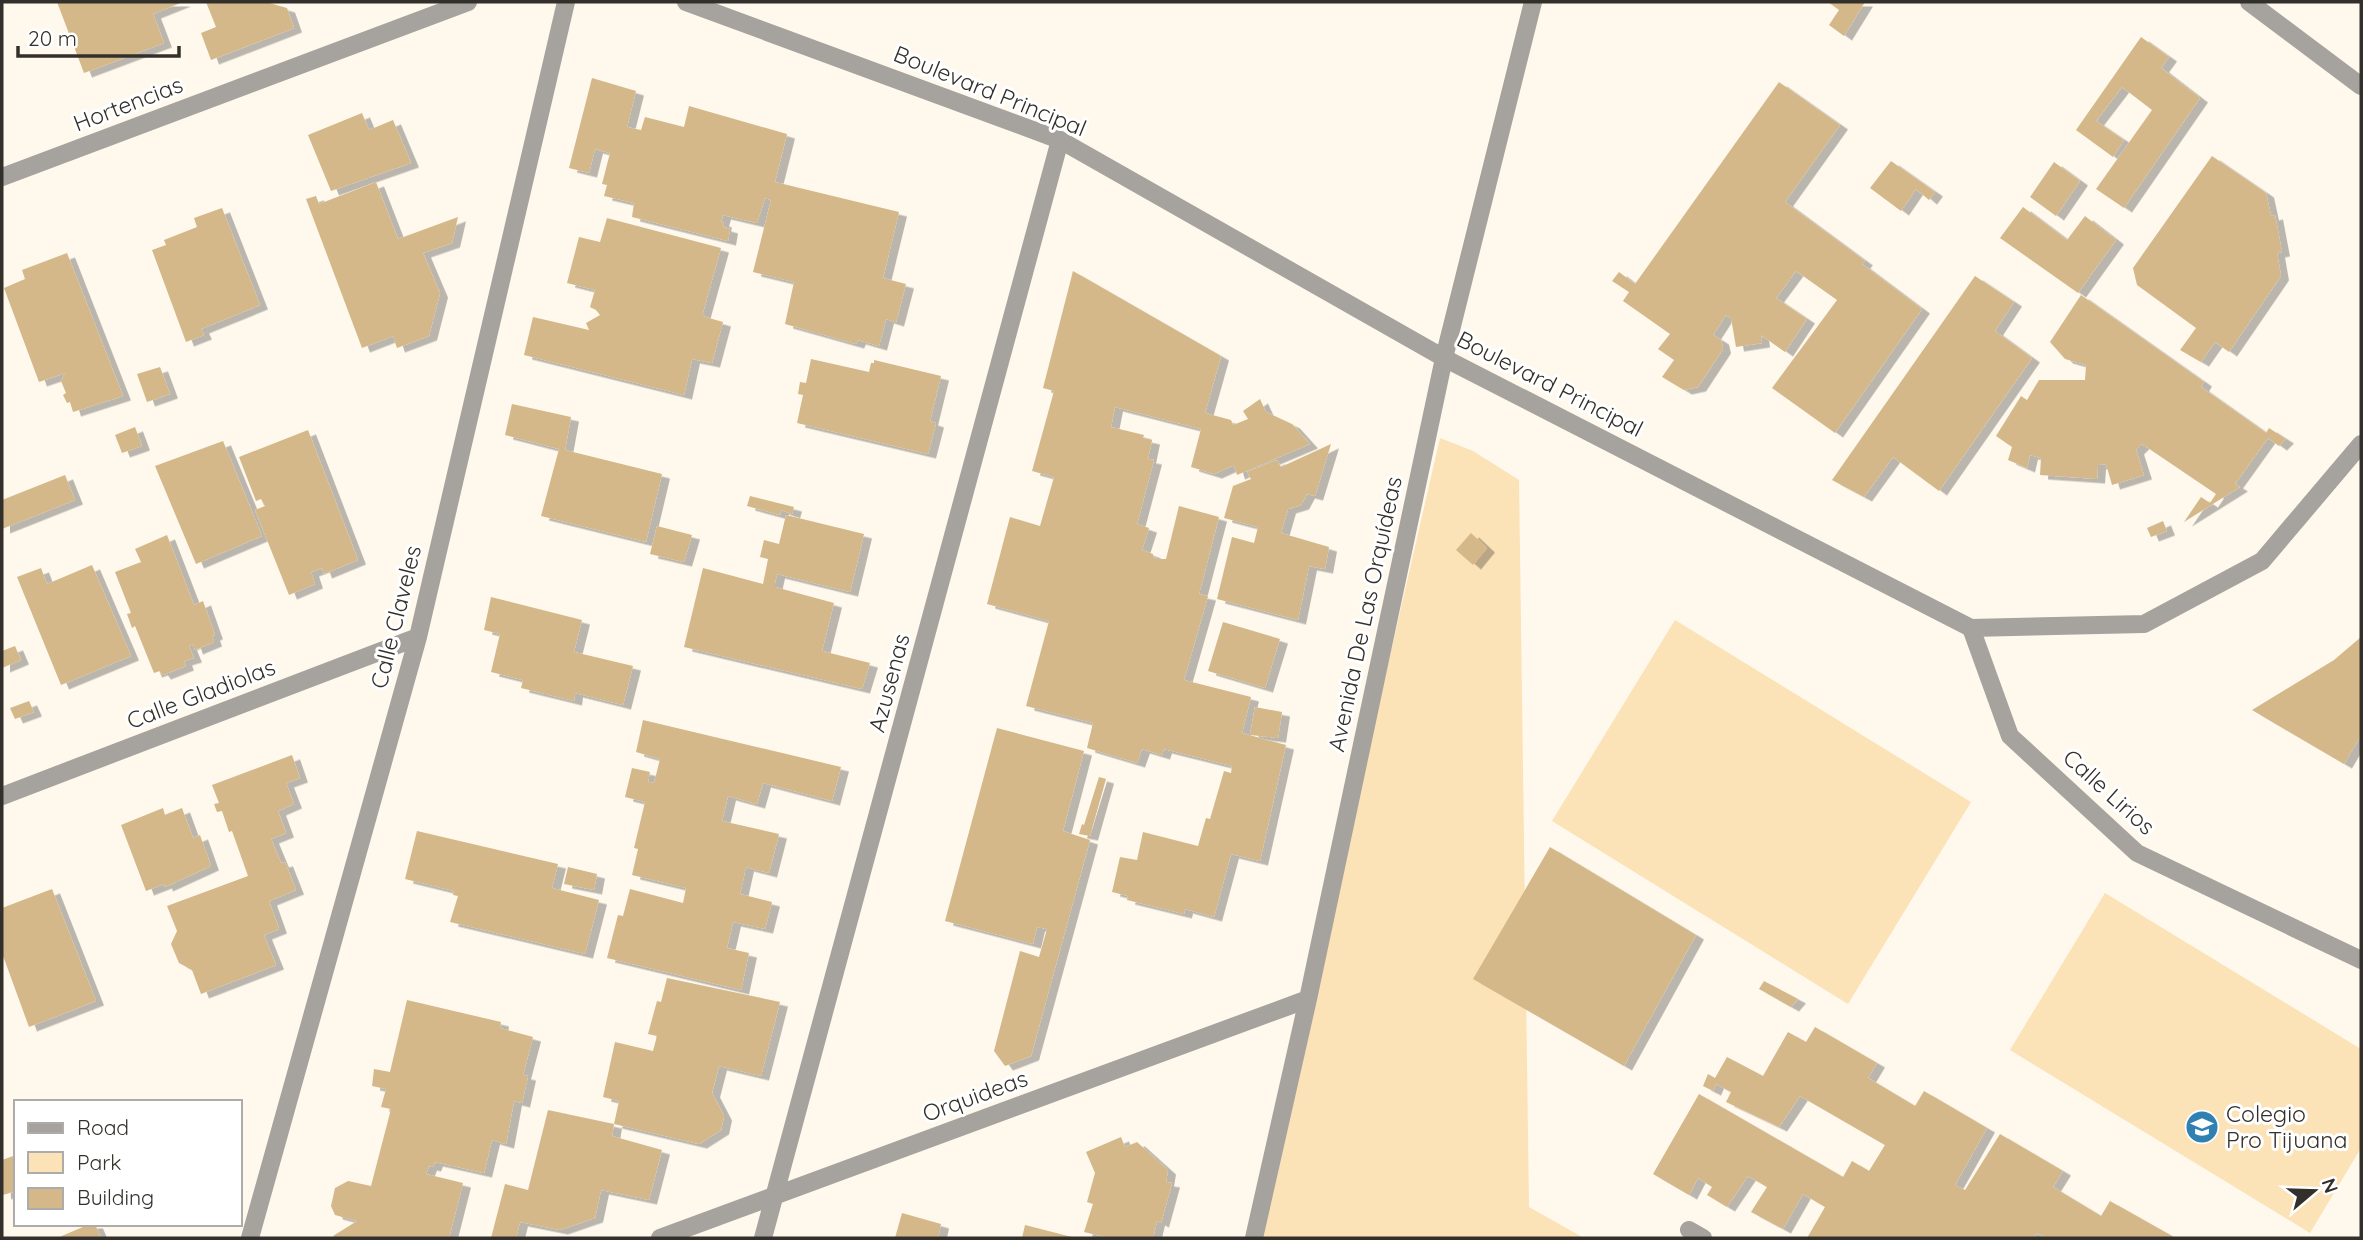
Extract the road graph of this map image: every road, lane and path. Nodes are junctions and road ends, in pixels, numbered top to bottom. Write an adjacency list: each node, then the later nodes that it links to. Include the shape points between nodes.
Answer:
1 (468, 2): 8 (street, Hortencias)
2 (566, 2): 12 (street, Calle Claveles)
3 (685, 2): 7 (street, Boulevard Principal)
4 (1533, 2): 9 (street, Avenida De Las Orquídeas)
5 (2249, 2): 6 (street)
6 (2361, 86)
7 (1060, 140): 9 (street, Boulevard Principal); 16 (street, Azusenas)
8 (2, 177)
9 (1444, 358): 11 (street, Boulevard Principal); 15 (street, Avenida De Las Orquídeas)
10 (2361, 444): 11 (street, Boulevard Principal, via 2262,561 2144,624)
11 (1970, 628): 14 (street, Calle Lirios, via 2010,736 2137,853)
12 (418, 637): 13 (street, Calle Gladiolas); 17 (street, Calle Claveles)
13 (2, 796)
14 (2361, 960)
15 (1308, 999): 16 (street, Orquideas); 20 (street, Avenida De Las Orquídeas)
16 (776, 1195): 18 (street, Orquideas); 19 (street, Azusenas)
17 (250, 1238)
18 (660, 1238)
19 (763, 1238)
20 (1254, 1238)

